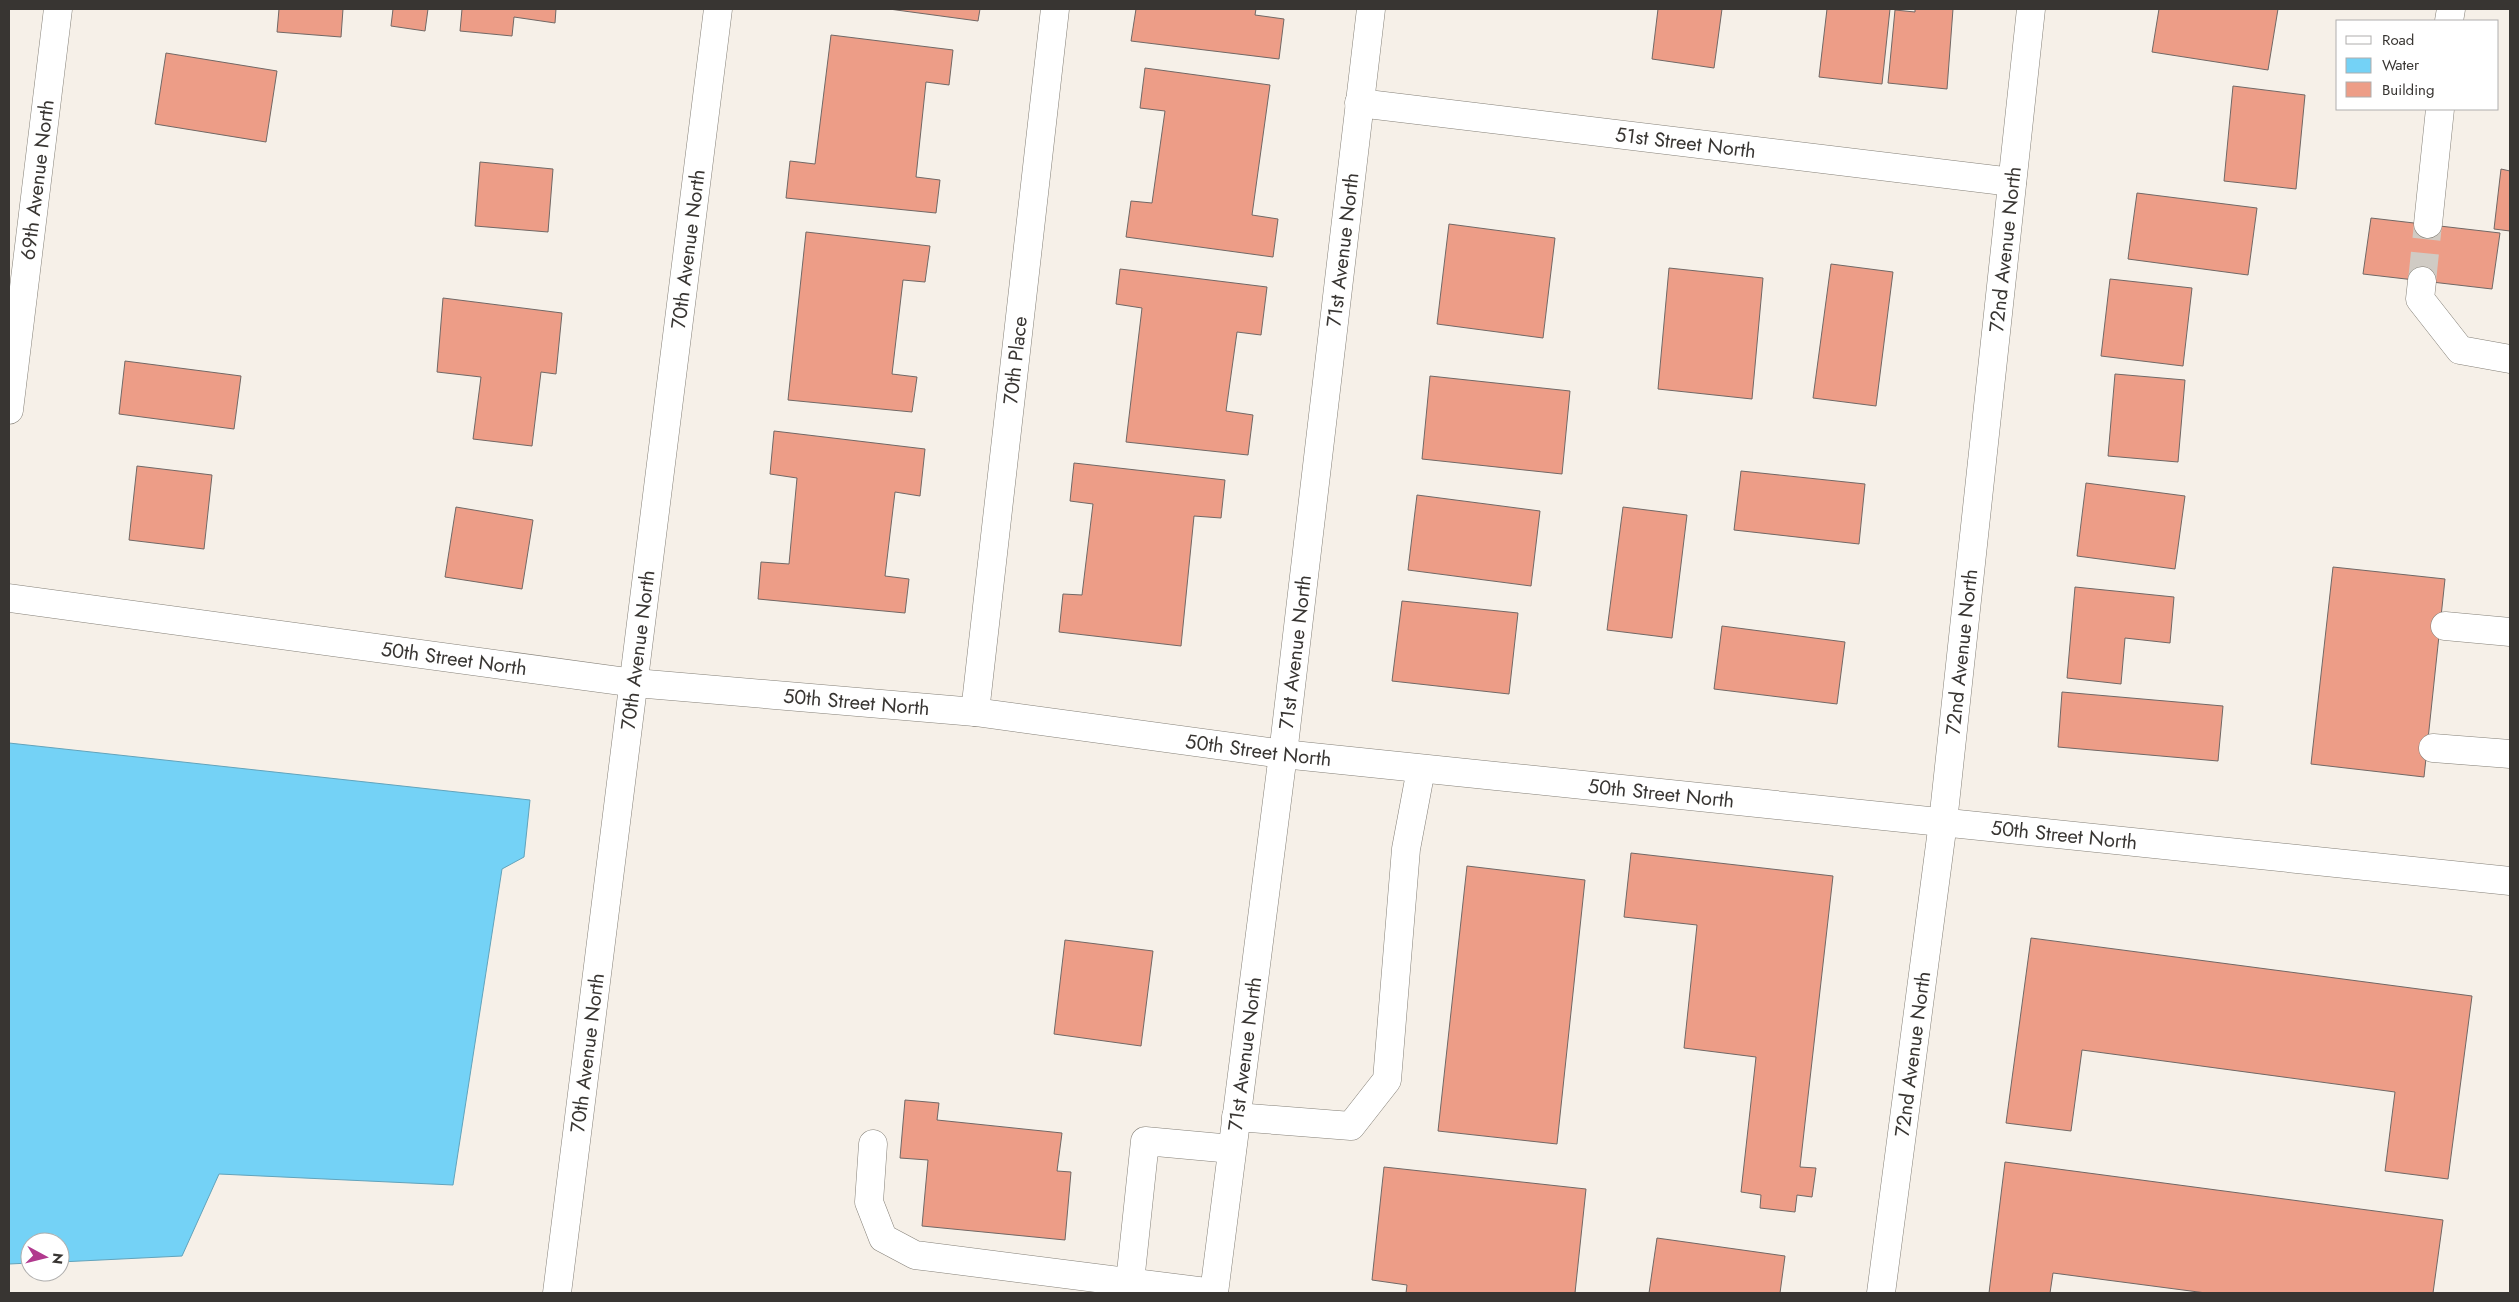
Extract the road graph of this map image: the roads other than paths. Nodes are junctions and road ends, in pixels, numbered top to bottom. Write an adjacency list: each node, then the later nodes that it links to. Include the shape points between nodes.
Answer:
1 (58, 9): 11 (street, 69th Avenue North)
2 (718, 9): 17 (street, 70th Avenue North)
3 (1055, 9): 18 (street, 70th Place)
4 (1371, 9): 6 (street, 71st Avenue North)
5 (2031, 9): 8 (street, 72nd Avenue North)
6 (1359, 104): 8 (street, 51st Street North); 20 (street, 71st Avenue North)
7 (2440, 110): 9 (street)
8 (2012, 182): 23 (street, 72nd Avenue North)
9 (2428, 224)
10 (2422, 281): 12 (street, via 2420,299 2460,350)
11 (12, 347): 13 (street, 69th Avenue North)
12 (2510, 359)
13 (9, 410)
14 (9, 598): 17 (street, 50th Street North)
15 (2445, 626): 16 (street)
16 (2510, 632)
17 (635, 683): 18 (street, 50th Street North); 29 (street, 70th Avenue North)
18 (975, 712): 20 (street, 50th Street North)
19 (2433, 748): 21 (street)
20 (1283, 754): 22 (street, 50th Street North); 25 (street, 71st Avenue North)
21 (2510, 754)
22 (1420, 768): 23 (street, 50th Street North); 25 (street, via 1406,849 1387,1080 1351,1126)
23 (1943, 822): 24 (street, 50th Street North); 31 (street, 72nd Avenue North)
24 (2510, 881)
25 (1236, 1116): 27 (street, 71st Avenue North)
26 (873, 1144): 28 (street, via 869,1202 883,1238 915,1255)
27 (1232, 1149): 28 (street, via 1145,1141); 30 (street, 71st Avenue North)
28 (1130, 1282): 30 (street)
29 (557, 1293)
30 (1214, 1293)
31 (1881, 1293)

